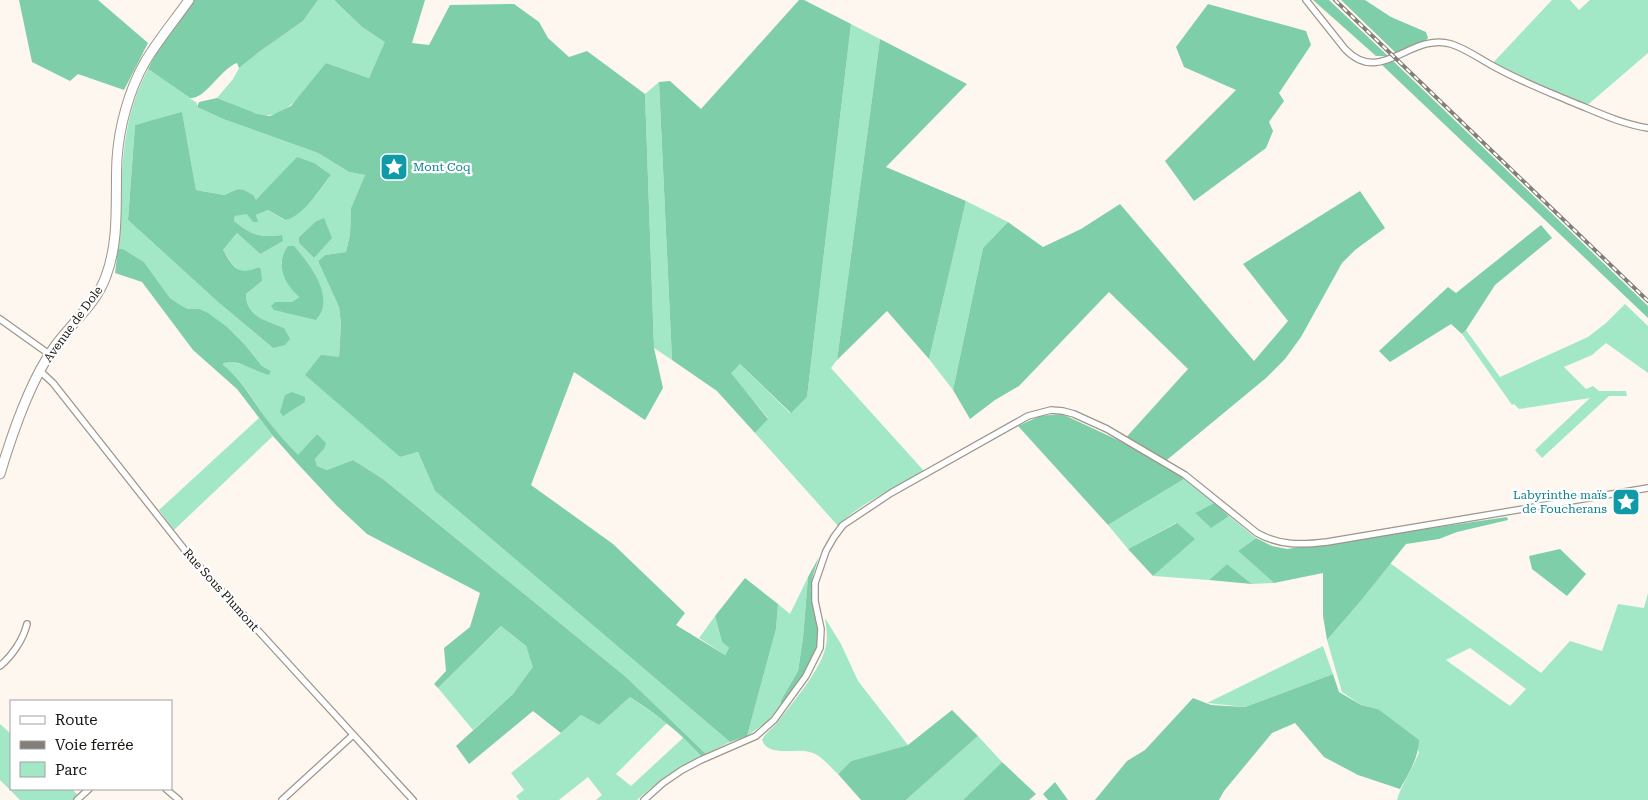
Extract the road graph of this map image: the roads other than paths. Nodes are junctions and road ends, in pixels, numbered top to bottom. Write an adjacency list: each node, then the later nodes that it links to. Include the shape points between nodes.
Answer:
1 (190, 0): 5 (main road, Avenue de Dole, via 151,53 133,90 118,157 114,246 108,271 92,301)
2 (1306, 0): 3 (street, via 1351,56 1363,62 1374,64 1424,45 1446,43 1560,97 1619,121)
3 (1648, 128)
4 (0, 319): 5 (street)
5 (49, 354): 6 (main road, Avenue de Dole)
6 (40, 371): 7 (main road, Avenue de Dole, via 20,415); 11 (street, Rue Sous Plumont, via 53,383 188,554)
7 (0, 474)
8 (1648, 488): 18 (street, via 1327,542 1284,544 1257,533 1185,475 1091,421 1051,410 1028,416 891,493 843,525 826,550 815,583 820,648 806,676 774,720 756,736 682,770)
9 (27, 624): 10 (street, via 24,636)
10 (0, 666)
11 (353, 735): 16 (street); 17 (street, Rue Sous Plumont)
12 (88, 790): 14 (street)
13 (167, 790): 15 (street)
14 (77, 800)
15 (179, 800)
16 (282, 800)
17 (413, 800)
18 (644, 800)

